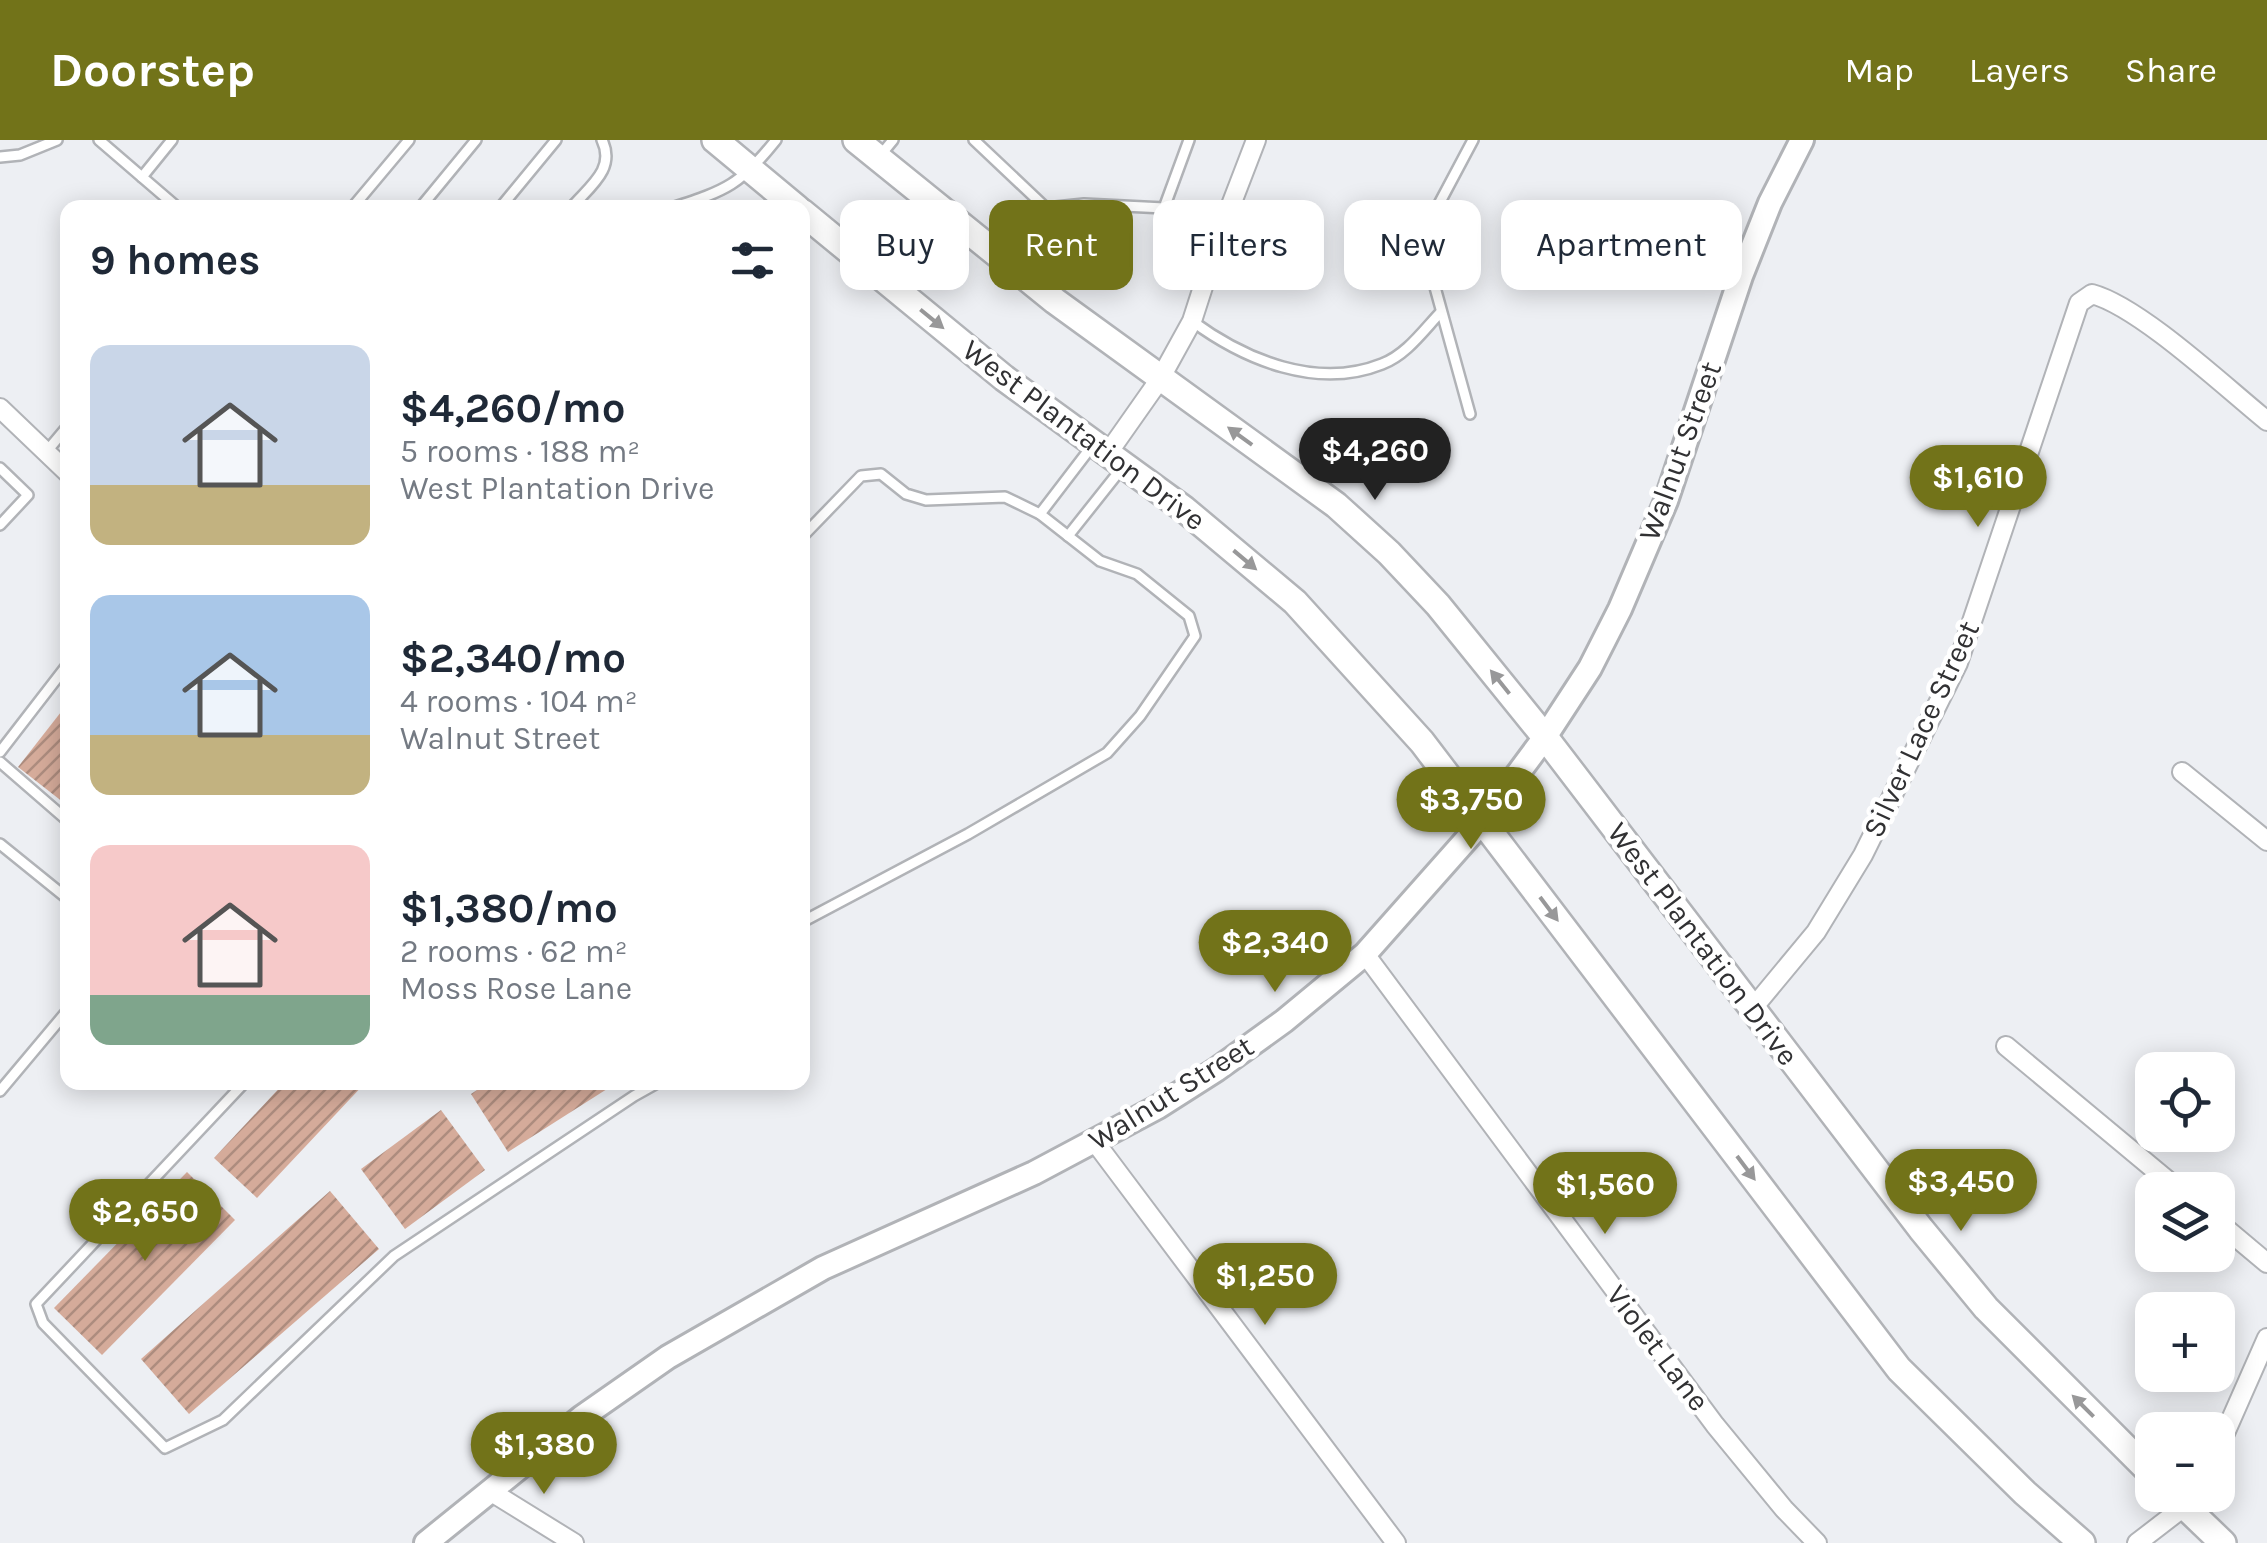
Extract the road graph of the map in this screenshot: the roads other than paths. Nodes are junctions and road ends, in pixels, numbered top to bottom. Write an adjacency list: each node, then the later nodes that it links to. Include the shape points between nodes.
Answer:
1 (34, 140): 18 (lane)
2 (57, 140): 18 (lane)
3 (99, 140): 21 (lane)
4 (172, 140): 21 (lane)
5 (409, 140): 23 (lane)
6 (476, 140): 24 (lane)
7 (556, 140): 25 (lane)
8 (602, 140): 26 (lane, via 607,166)
9 (715, 140): 20 (main road, West Plantation Drive)
10 (776, 140): 20 (lane)
11 (856, 140): 17 (main road, West Plantation Drive)
12 (974, 140): 29 (lane)
13 (1188, 140): 30 (lane)
14 (1256, 140): 31 (street)
15 (1473, 140): 36 (lane, via 1431,219)
16 (1802, 140): 52 (street, Walnut Street, via 1770,203 1666,501 1620,610)
17 (886, 149): 33 (main road, West Plantation Drive)
18 (20, 155): 19 (lane)
19 (0, 157)
20 (752, 170): 27 (lane, via 724,191); 28 (main road, West Plantation Drive)
21 (142, 176): 22 (lane)
22 (169, 200)
23 (359, 200)
24 (427, 200)
25 (507, 200)
26 (579, 200)
27 (696, 200)
28 (788, 200)
29 (1038, 200)
30 (1167, 200)
31 (1233, 200)
32 (810, 218): 44 (main road, West Plantation Drive, one-way to 44)
33 (989, 248)
34 (1042, 290): 38 (main road, West Plantation Drive)
35 (1202, 290): 37 (street)
36 (1440, 312): 37 (lane, via 1384,364 1346,373 1301,372 1261,360); 40 (lane)
37 (1192, 321): 38 (street)
38 (1160, 379): 44 (street); 52 (main road, West Plantation Drive, one-way to 38, via 1389,553 1336,505)
39 (0, 408): 43 (street)
40 (1470, 414)
41 (2267, 421): 63 (street, Silver Lace Street, via 2106,298 2092,294 2079,303 1958,663 1862,855 1816,932)
42 (60, 435): 43 (lane)
43 (46, 452): 45 (street)
44 (1108, 454): 47 (lane); 50 (lane); 57 (main road, West Plantation Drive, one-way to 57, via 1295,602 1422,742)
45 (60, 465)
46 (0, 468): 48 (lane, via 28,495)
47 (1040, 514): 49 (lane, via 1005,497 926,500 881,474 860,476); 50 (lane)
48 (0, 525)
49 (810, 529)
50 (1068, 536): 61 (lane, via 1100,561 1137,574 1190,616 1195,636 1170,675 1108,753)
51 (60, 674): 53 (lane)
52 (1544, 737): 57 (street, Walnut Street); 63 (main road, West Plantation Drive)
53 (0, 752)
54 (0, 762): 56 (lane)
55 (2182, 772): 58 (street)
56 (60, 814)
57 (1482, 822): 62 (street, Walnut Street); 83 (main road, West Plantation Drive, one-way to 83, via 1899,1369)
58 (2267, 841)
59 (0, 844): 60 (lane)
60 (60, 893)
61 (810, 918)
62 (1365, 954): 69 (street, Walnut Street, via 1216,1070); 82 (street, Violet Lane, via 1715,1424)
63 (1753, 1008): 75 (main road, West Plantation Drive, one-way to 63, via 1986,1308)
64 (60, 1020): 68 (lane)
65 (2006, 1046): 70 (street)
66 (237, 1090): 67 (lane, via 36,1304 43,1323 164,1448 222,1420 394,1256)
67 (645, 1090)
68 (0, 1091)
69 (1095, 1142): 76 (street, Walnut Street, via 760,1302 596,1407); 81 (street)
70 (2157, 1172)
71 (2235, 1236): 72 (street)
72 (2267, 1263)
73 (2267, 1338): 74 (street)
74 (2234, 1412)
75 (2135, 1457)
76 (490, 1492): 79 (street, Walnut Street); 80 (street)
77 (2169, 1512): 84 (street)
78 (2195, 1512): 85 (main road)
79 (426, 1543)
80 (574, 1543)
81 (1396, 1543)
82 (1817, 1543)
83 (2082, 1543)
84 (2136, 1543)
85 (2224, 1543)

